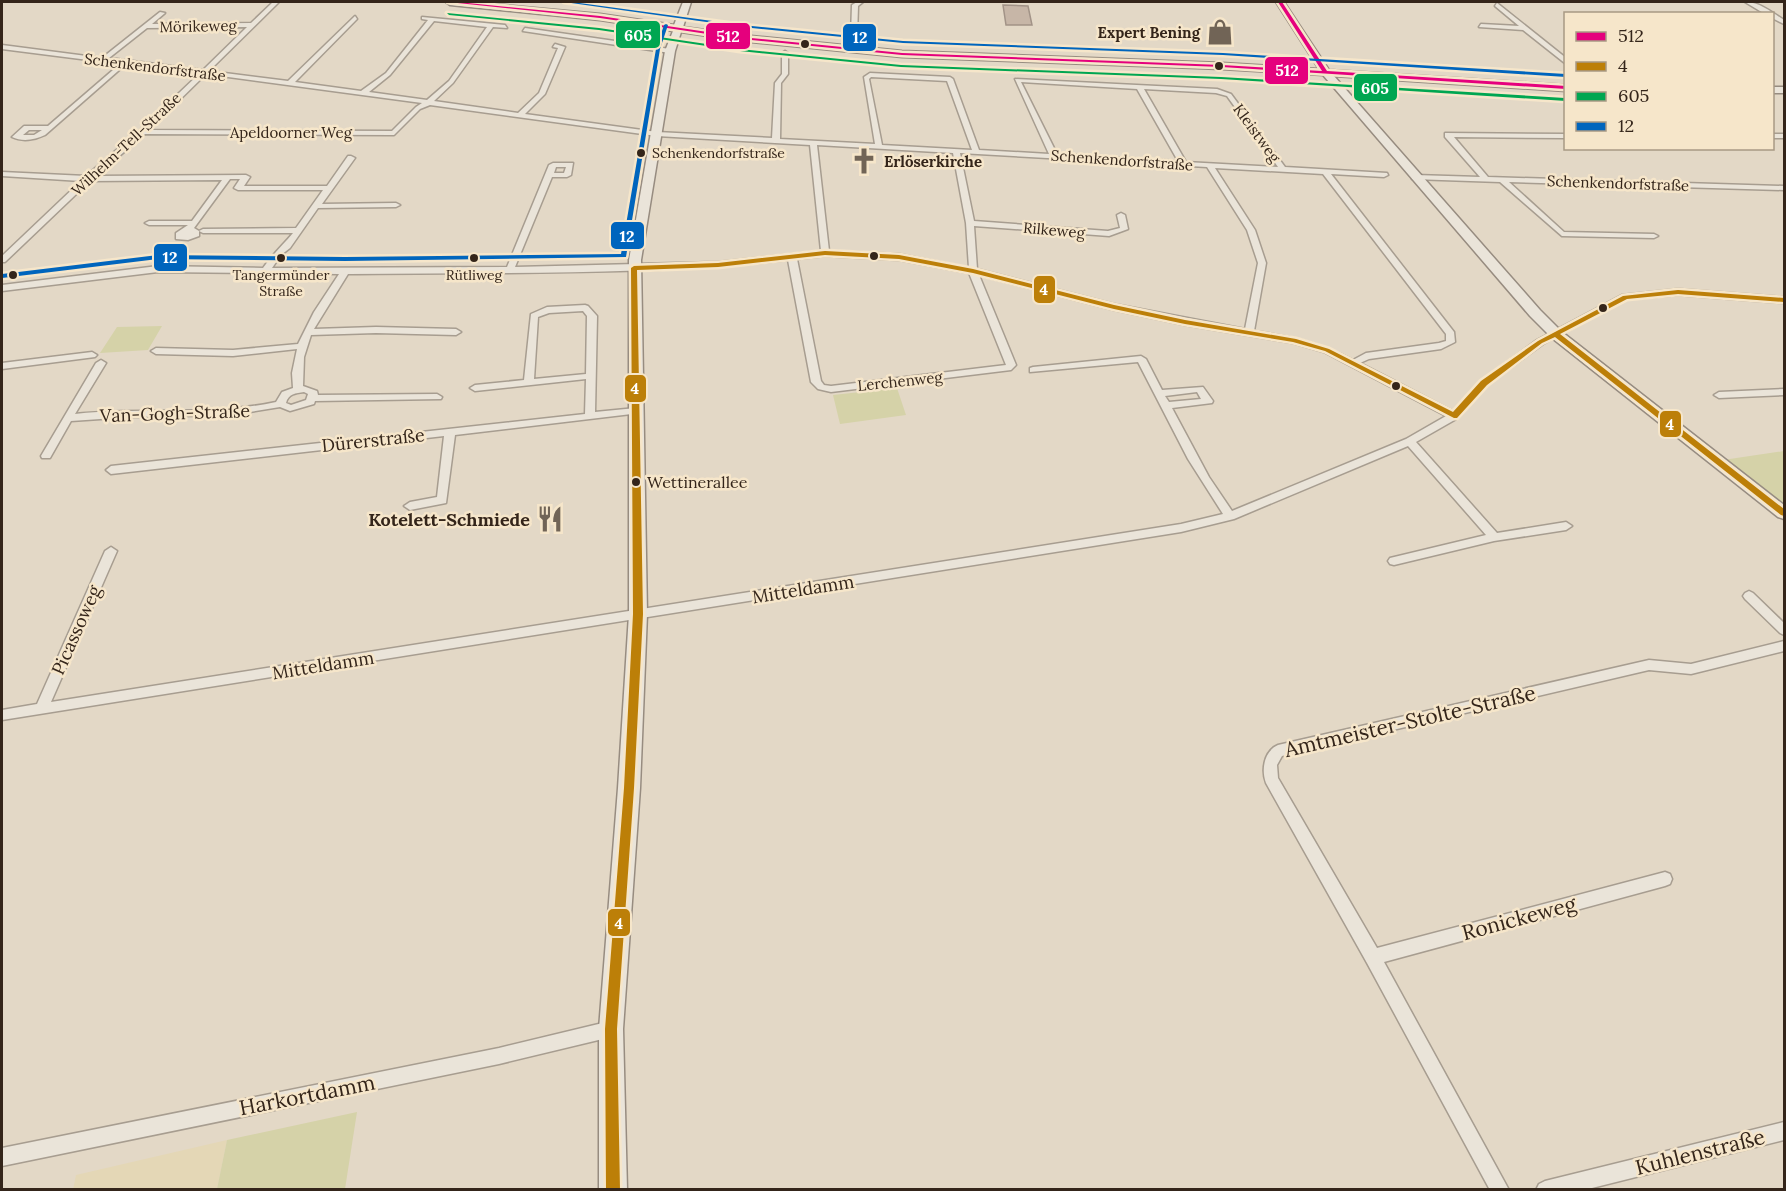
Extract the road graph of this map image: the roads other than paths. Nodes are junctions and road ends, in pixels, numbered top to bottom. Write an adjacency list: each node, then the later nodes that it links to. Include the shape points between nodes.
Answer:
1 (276, 2): 13 (street, Wilhelm-Tell-Straße)
2 (450, 2): 19 (street)
3 (687, 2): 19 (street)
4 (1280, 2): 30 (street)
5 (1748, 2): 9 (street)
6 (857, 3): 23 (street, via 854,36)
7 (1497, 5): 18 (street)
8 (162, 12): 14 (street, Mörikeweg)
9 (1767, 12)
10 (355, 18): 31 (street)
11 (424, 18): 12 (street)
12 (432, 19): 15 (street); 34 (street, via 388,74)
13 (251, 25): 14 (street, Mörikeweg); 29 (street, Wilhelm-Tell-Straße)
14 (146, 26): 26 (street, Mörikeweg)
15 (491, 26): 17 (street); 35 (street, Apeldoorner Weg, via 451,82)
16 (1481, 26): 18 (street)
17 (505, 27)
18 (1526, 28): 27 (street)
19 (677, 29): 23 (street); 24 (street)
20 (525, 30): 24 (street)
21 (555, 46): 36 (street, via 562,47 542,94)
22 (2, 47): 26 (street, Schenkendorfstraße)
23 (846, 49): 30 (street)
24 (670, 51): 39 (street)
25 (785, 53): 41 (street, via 785,74 778,83)
26 (103, 60): 28 (street, Schenkendorfstraße)
27 (1564, 60)
28 (124, 63): 29 (street, Schenkendorfstraße); 37 (street)
29 (201, 73): 31 (street, Schenkendorfstraße); 38 (street, Wilhelm-Tell-Straße)
30 (1326, 73): 33 (street); 56 (street)
31 (290, 83): 34 (street, Schenkendorfstraße)
32 (1139, 86): 46 (street, Kleistweg, via 1017,80); 48 (street); 50 (street, Kleistweg, via 1229,95)
33 (1564, 88)
34 (363, 93): 35 (street, Schenkendorfstraße)
35 (428, 103): 36 (street, Schenkendorfstraße); 38 (street, Apeldoorner Weg, via 394,132)
36 (519, 115): 39 (street, Schenkendorfstraße)
37 (48, 128): 37 (street, via 27,128 16,137 37,137)
38 (143, 132): 57 (street, Wilhelm-Tell-Straße)
39 (657, 134): 41 (street, Schenkendorfstraße); 75 (street)
40 (1564, 136): 58 (street, via 1448,135)
41 (776, 140): 42 (street, Schenkendorfstraße)
42 (813, 143): 43 (street, Schenkendorfstraße); 72 (street)
43 (879, 147): 44 (street, Schenkendorfstraße); 45 (street, via 866,78 870,75 950,79)
44 (956, 151): 45 (street, Schenkendorfstraße); 68 (street)
45 (976, 151): 46 (street, Schenkendorfstraße)
46 (1054, 156): 48 (street, Schenkendorfstraße)
47 (351, 158): 62 (street)
48 (1183, 163): 49 (street, Schenkendorfstraße)
49 (1210, 166): 50 (street, Schenkendorfstraße); 86 (street, via 1251,230 1262,263)
50 (1283, 169): 51 (street, Schenkendorfstraße)
51 (1327, 174): 54 (street, Schenkendorfstraße); 92 (street, via 1451,334 1450,342 1441,346 1366,356)
52 (3, 175): 57 (street)
53 (549, 175): 76 (street)
54 (1384, 175)
55 (228, 177): 57 (street); 60 (street); 61 (street, via 246,177)
56 (1415, 177): 58 (street, Schenkendorfstraße); 87 (street)
57 (88, 179): 74 (street, Wilhelm-Tell-Straße)
58 (1487, 180): 59 (street, Schenkendorfstraße)
59 (1502, 180): 63 (street, Schenkendorfstraße); 71 (street, via 1562,234)
60 (220, 188): 61 (street); 67 (street, via 191,227)
61 (238, 188): 62 (street)
62 (329, 188): 65 (street)
63 (1785, 188)
64 (396, 205): 65 (street)
65 (316, 206): 69 (street)
66 (1121, 215): 68 (street, Rilkeweg, via 1124,229 1109,234)
67 (148, 223)
68 (970, 223): 79 (street)
69 (299, 230): 70 (street); 77 (street)
70 (203, 231)
71 (1654, 236)
72 (825, 253): 73 (street); 79 (street, via 899,257)
73 (792, 257): 75 (street); 79 (street, Lerchenweg, via 816,382 831,389 1008,368 1011,365)
74 (2, 260)
75 (634, 268): 76 (street); 106 (street)
76 (510, 269): 78 (street)
77 (266, 270): 78 (street); 80 (street, via 158,269)
78 (345, 271): 84 (street)
79 (973, 271): 86 (street, via 1114,307)
80 (2, 288)
81 (1773, 299): 82 (street, Mitteldamm); 83 (street); 87 (street, Mitteldamm, via 1678,292 1637,294 1608,304)
82 (1785, 300)
83 (1785, 311)
84 (308, 332): 85 (street); 88 (street)
85 (456, 332)
86 (1249, 332): 92 (street, via 1316,347)
87 (1557, 335): 108 (street, Mitteldamm, via 1540,342 1484,383); 115 (street)
88 (302, 346): 89 (street, via 233,353); 98 (street, via 296,378)
89 (156, 351)
90 (92, 355): 93 (street)
91 (101, 363): 109 (street, Van-Gogh-Straße)
92 (1354, 363): 108 (street)
93 (2, 366)
94 (1033, 370): 100 (street, via 1141,359)
95 (591, 376): 96 (street); 96 (street, via 591,312 585,308 547,310 534,316); 107 (street)
96 (529, 382): 97 (street)
97 (475, 388)
98 (298, 389): 103 (street, via 311,390); 104 (street, Van-Gogh-Straße, via 286,394)
99 (1785, 392): 101 (street)
100 (1160, 393): 105 (street); 105 (street, via 1200,389 1208,401)
101 (1719, 395)
102 (437, 397): 103 (street, Van-Gogh-Straße)
103 (313, 398): 104 (street, Van-Gogh-Straße, via 297,408)
104 (280, 404): 109 (street, Van-Gogh-Straße, via 229,413 123,413)
105 (1165, 406): 116 (street, via 1183,443)
106 (636, 411): 107 (street, Dürerstraße); 122 (street)
107 (590, 416): 110 (street, Dürerstraße)
108 (1454, 416): 111 (street, Mitteldamm)
109 (68, 418): 112 (street, Van-Gogh-Straße)
110 (450, 432): 113 (street, Dürerstraße); 114 (street, via 442,500)
111 (1410, 441): 116 (street, Mitteldamm); 118 (street)
112 (46, 456)
113 (111, 470)
114 (410, 506)
115 (1785, 513)
116 (1230, 516): 122 (street, Mitteldamm, via 1026,554)
117 (1566, 526): 118 (street)
118 (1494, 537): 120 (street)
119 (111, 551): 125 (street, Picassoweg)
120 (1394, 561)
121 (1749, 596): 123 (street)
122 (638, 614): 125 (street, Mitteldamm); 129 (street)
123 (1785, 630)
124 (1785, 646): 128 (street, Amtmeister-Stolte-Straße, via 1691,669 1649,665 1278,751 1270,764 1271,779)
125 (41, 709): 126 (street, Mitteldamm)
126 (2, 716)
127 (1665, 879): 128 (street, Ronickeweg)
128 (1373, 957): 133 (street, Amtmeister-Stolte-Straße)
129 (611, 1029): 131 (street, Harkortdamm, via 499,1056); 132 (street)
130 (1785, 1131): 134 (street, Kuhlenstraße)
131 (2, 1157)
132 (613, 1190)
133 (1500, 1190)
134 (1545, 1190)

